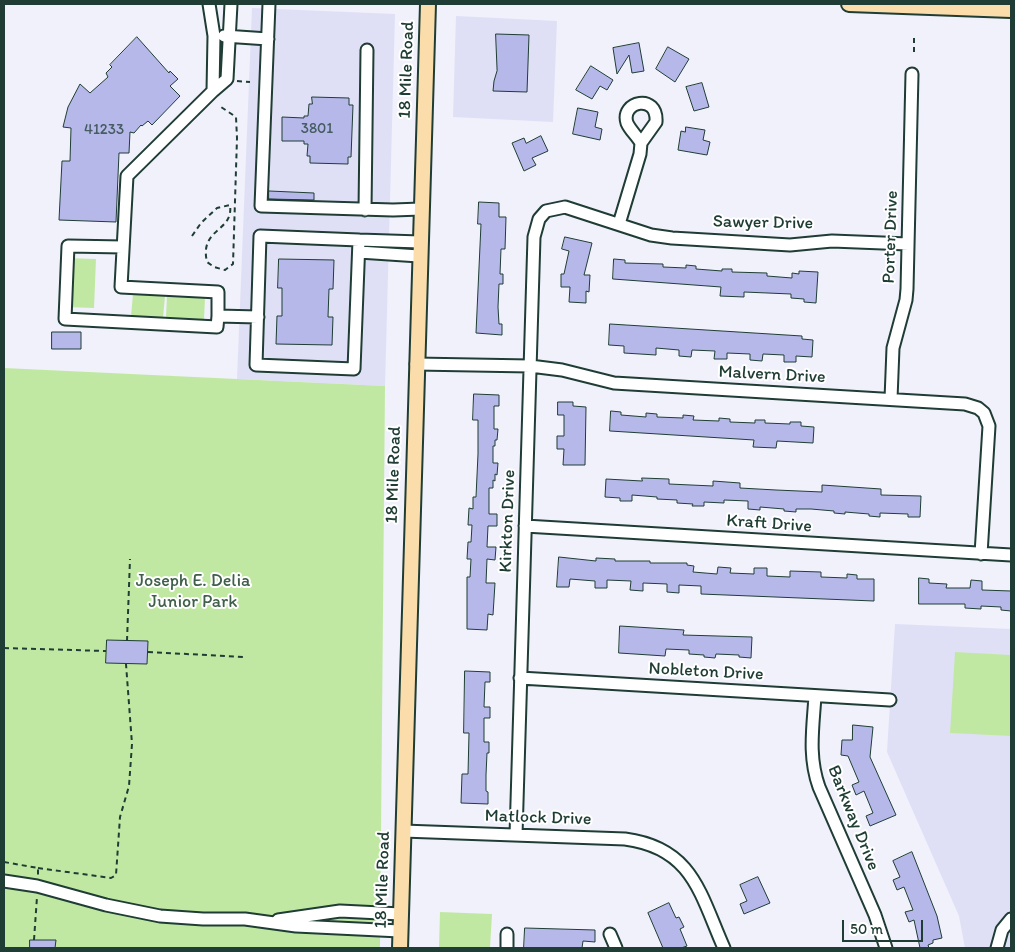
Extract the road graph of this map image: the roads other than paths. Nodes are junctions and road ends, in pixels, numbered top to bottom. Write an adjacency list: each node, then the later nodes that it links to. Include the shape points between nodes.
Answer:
1 (209, 4): 8 (street)
2 (231, 4): 9 (street)
3 (269, 4): 10 (street)
4 (428, 4): 15 (main road, 18 Mile Road)
5 (850, 4): 6 (main road)
6 (951, 6): 7 (main road)
7 (1011, 10)
8 (214, 36): 9 (street); 13 (street)
9 (230, 36): 10 (street); 13 (street, via 227,79)
10 (268, 39): 16 (street, via 261,206)
11 (368, 50): 16 (street)
12 (912, 74): 20 (street, Porter Drive)
13 (213, 91): 22 (street, via 127,176)
14 (640, 143): 18 (street, via 640,154)
15 (421, 209): 16 (street); 19 (main road, 18 Mile Road)
16 (365, 210)
17 (546, 211): 18 (street, Sawyer Drive, via 565,207); 27 (street, Kirkton Drive, via 539,219 534,237)
18 (619, 224): 20 (street, Sawyer Drive, via 672,238 790,245 832,241)
19 (420, 242): 21 (street); 23 (main road, 18 Mile Road)
20 (908, 244): 28 (street, Porter Drive, via 906,300 893,348)
21 (359, 246): 23 (street); 25 (street, via 260,236); 25 (street, via 354,369 256,365)
22 (123, 247): 24 (street, via 121,287 218,292); 24 (street, via 68,246 65,319 217,327)
23 (419, 256): 26 (main road, 18 Mile Road)
24 (218, 316): 25 (street)
25 (258, 317)
26 (416, 364): 27 (street, Malvern Drive); 35 (main road, 18 Mile Road)
27 (530, 366): 28 (street, Malvern Drive, via 614,383); 29 (street, Kirkton Drive)
28 (891, 400): 30 (street, Malvern Drive, via 966,404 984,413 989,426)
29 (525, 526): 30 (street, Kraft Drive); 32 (street, Kirkton Drive)
30 (981, 554): 31 (street, Kraft Drive)
31 (1011, 555)
32 (520, 678): 33 (street, Nobleton Drive); 36 (street, Kirkton Drive)
33 (814, 696): 34 (street, Nobleton Drive); 48 (street, Barkway Drive, via 813,771)
34 (890, 700)
35 (403, 831): 36 (street, Matlock Drive); 38 (main road, 18 Mile Road)
36 (516, 835): 47 (street, Matlock Drive, via 625,839 645,842 669,853 684,866 694,881)
37 (4, 881): 40 (street, via 160,916)
38 (400, 914): 40 (street, via 340,911); 41 (main road, 18 Mile Road)
39 (1011, 919): 49 (street, via 1002,930)
40 (272, 922): 41 (street)
41 (400, 931): 44 (main road, 18 Mile Road)
42 (507, 934): 45 (street)
43 (610, 934): 46 (street)
44 (400, 948)
45 (507, 948)
46 (616, 948)
47 (724, 948)
48 (886, 948)
49 (997, 948)

